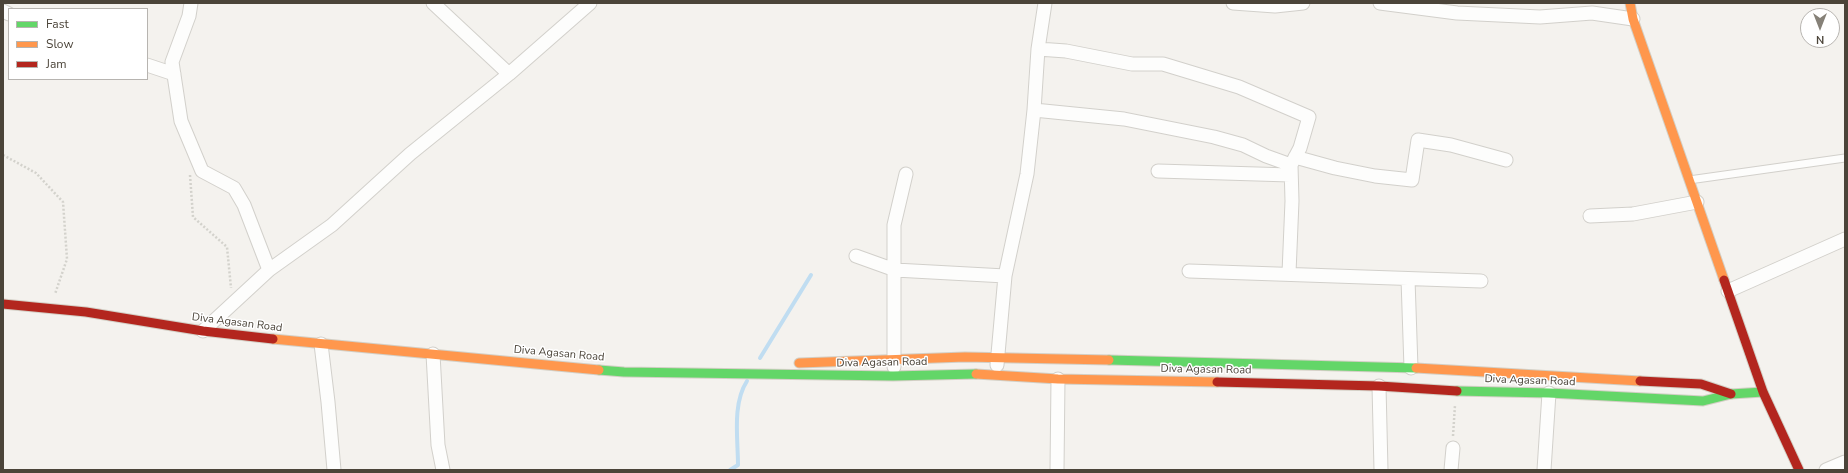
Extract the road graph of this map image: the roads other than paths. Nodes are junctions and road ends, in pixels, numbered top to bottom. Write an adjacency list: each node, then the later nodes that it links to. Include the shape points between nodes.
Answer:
1 (190, 3): 12 (street, via 189,16 172,62)
2 (433, 3): 13 (street)
3 (590, 3): 13 (street)
4 (1046, 3): 10 (street)
5 (1233, 3): 6 (street, via 1275,6)
6 (1303, 3)
7 (1380, 3): 9 (street, via 1457,13 1540,17 1592,13)
8 (1630, 3): 9 (street)
9 (1633, 19): 20 (street)
10 (1038, 49): 14 (street); 17 (street, via 1066,51 1132,64 1163,64 1239,87 1309,117)
11 (148, 65): 12 (street)
12 (174, 74): 25 (street, via 181,120 202,171 234,188 244,205)
13 (509, 74): 25 (street, via 410,154 332,226)
14 (1034, 110): 17 (street, via 1124,119 1199,134 1243,145); 29 (street, via 1027,174)
15 (1845, 158): 20 (lane)
16 (1506, 160): 17 (street, via 1451,145 1418,140 1412,180 1335,168)
17 (1292, 165): 18 (street); 28 (street)
18 (1158, 171)
19 (906, 174): 26 (street, via 894,226)
20 (1689, 180): 21 (street)
21 (1697, 202): 22 (street, via 1633,214); 32 (street)
22 (1590, 216)
23 (1845, 239): 32 (street)
24 (856, 256): 26 (street)
25 (269, 270): 35 (street)
26 (895, 270): 29 (street); 43 (street)
27 (1189, 270): 28 (street)
28 (1288, 273): 30 (street)
29 (1005, 276): 42 (street)
30 (1408, 279): 31 (street); 45 (street)
31 (1481, 281)
32 (1728, 291): 50 (street)
33 (3, 298): 35 (street, via 53,300 181,320)
34 (3, 304): 37 (street, Diva Agasan Road, via 86,312)
35 (214, 322): 36 (street); 37 (street)
36 (229, 324)
37 (203, 332): 39 (street, Diva Agasan Road)
38 (414, 343): 40 (street)
39 (321, 344): 41 (street, Diva Agasan Road); 55 (street)
40 (484, 349)
41 (433, 354): 47 (street, Diva Agasan Road, via 624,372); 56 (street, via 438,445)
42 (998, 357): 43 (street); 45 (street); 46 (street)
43 (895, 359): 44 (street); 47 (street)
44 (786, 363)
45 (1411, 368): 52 (street, via 1701,384)
46 (996, 375): 47 (street, Diva Agasan Road, via 962,373); 48 (street, Diva Agasan Road)
47 (893, 376)
48 (1058, 379): 49 (street, Diva Agasan Road); 57 (street)
49 (1379, 386): 51 (street, Diva Agasan Road); 58 (street)
50 (1763, 392): 52 (street, Diva Agasan Road); 61 (street)
51 (1549, 393): 52 (street, Diva Agasan Road, via 1703,401); 60 (street)
52 (1731, 394)
53 (1452, 448): 59 (street)
54 (1845, 462): 62 (street)
55 (334, 470)
56 (444, 470)
57 (1057, 470)
58 (1381, 470)
59 (1451, 470)
60 (1544, 470)
61 (1799, 470)
62 (1826, 470)

